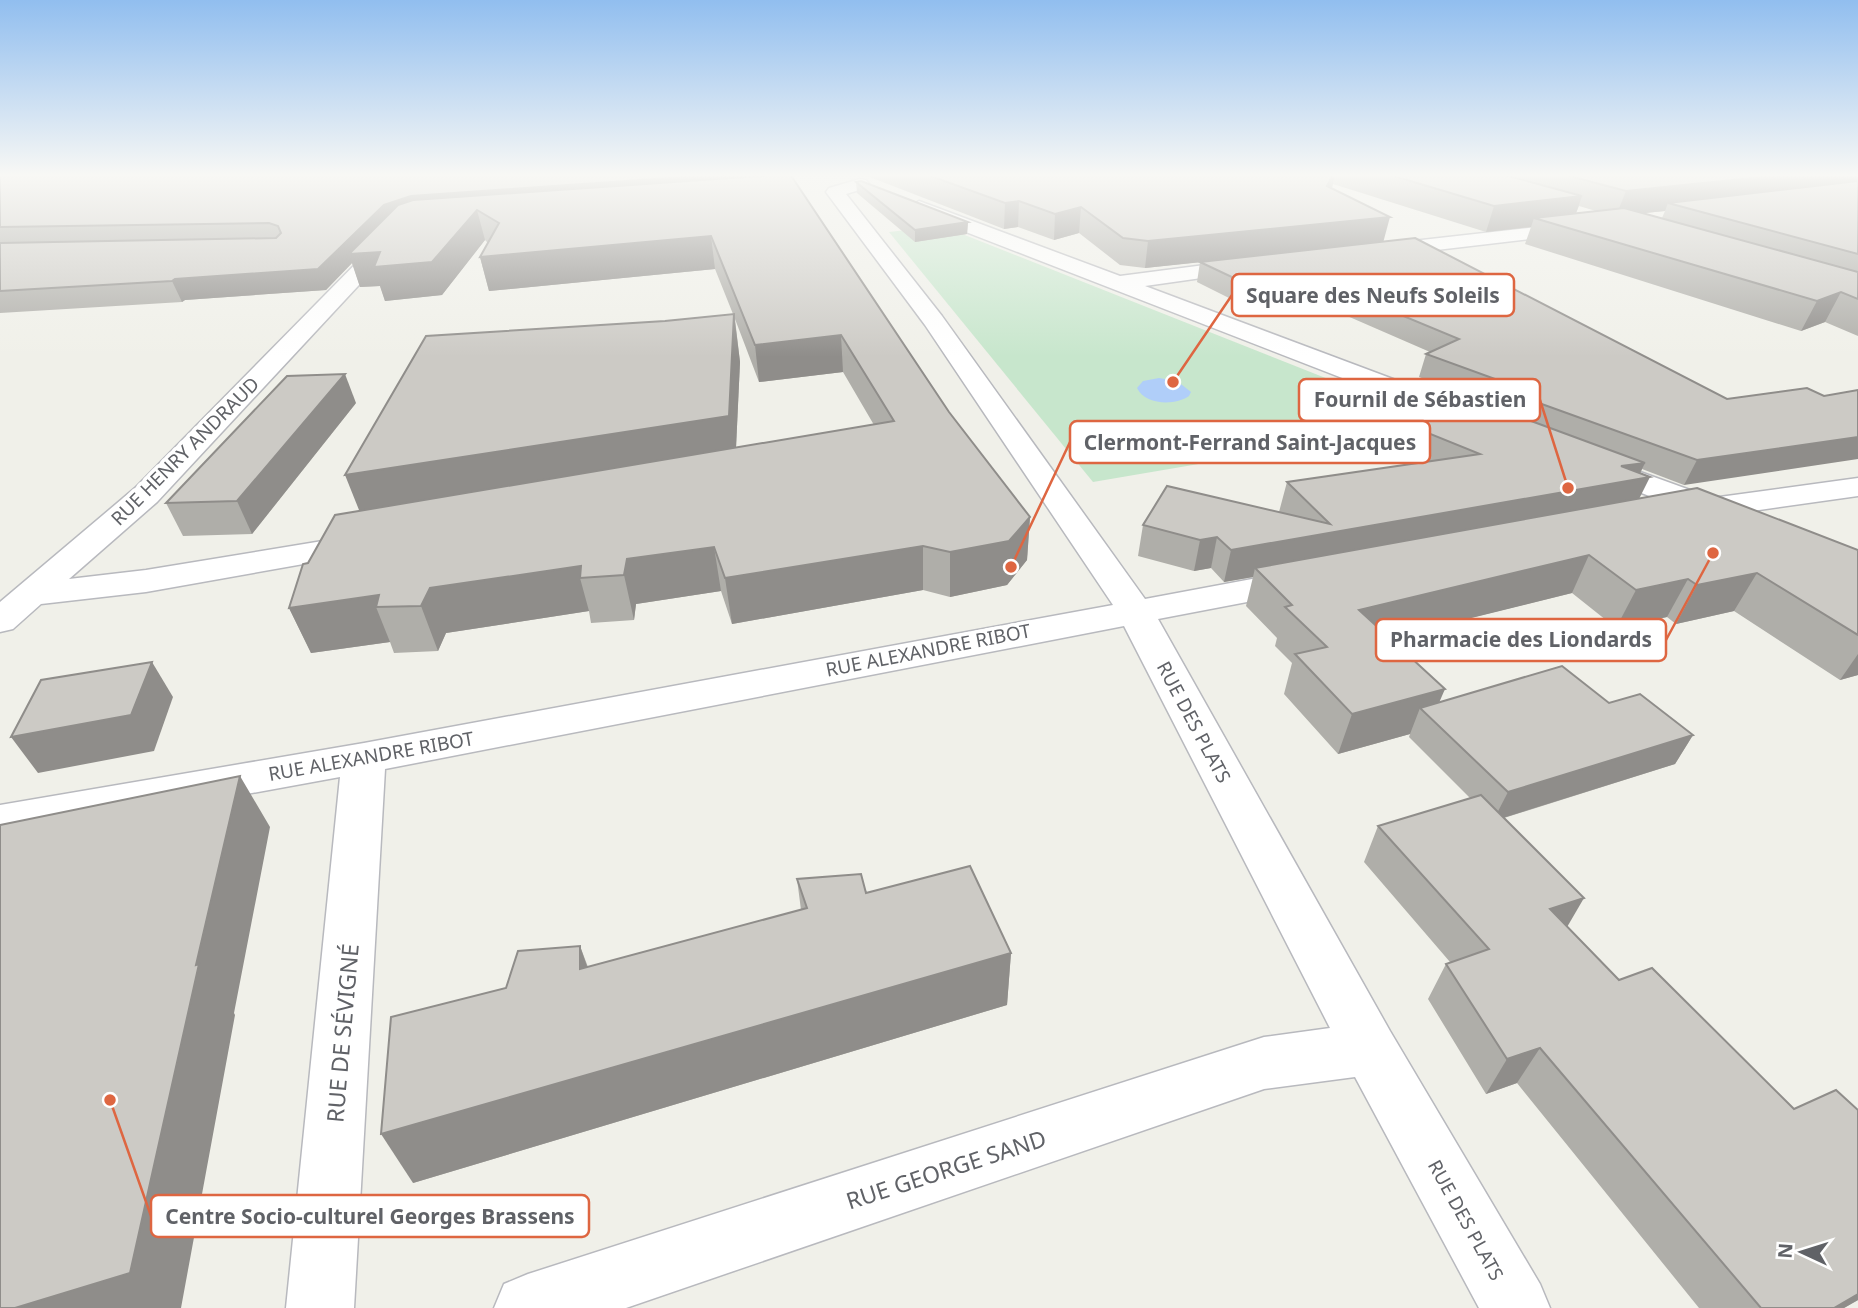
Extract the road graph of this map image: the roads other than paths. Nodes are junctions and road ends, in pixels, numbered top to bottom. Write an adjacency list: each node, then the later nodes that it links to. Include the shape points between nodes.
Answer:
1 (394, 235): 16 (street, RUE HENRY ANDRAUD, via 146,495)
2 (879, 235): 17 (street, RUE DES PLATS)
3 (991, 235): 7 (street)
4 (1509, 235): 5 (street)
5 (1354, 254)
6 (1273, 263): 7 (street)
7 (1115, 283): 8 (street)
8 (1490, 425)
9 (1566, 454): 11 (street)
10 (1858, 487): 11 (street)
11 (1711, 508): 12 (street); 13 (street)
12 (1643, 517)
13 (1768, 530)
14 (390, 539): 16 (street, via 146,581)
15 (1329, 575): 17 (street, RUE ALEXANDRE RIBOT)
16 (34, 594): 18 (street, RUE HENRY ANDRAUD)
17 (1135, 611): 19 (street, RUE ALEXANDRE RIBOT); 21 (street, RUE DES PLATS)
18 (0, 621)
19 (365, 758): 20 (street, RUE ALEXANDRE RIBOT); 22 (street, RUE DE SÉVIGNÉ)
20 (0, 822)
21 (1370, 1049): 23 (street, RUE GEORGE SAND, via 1264,1063); 24 (street, RUE DES PLATS)
22 (320, 1308)
23 (528, 1308)
24 (1516, 1308)

